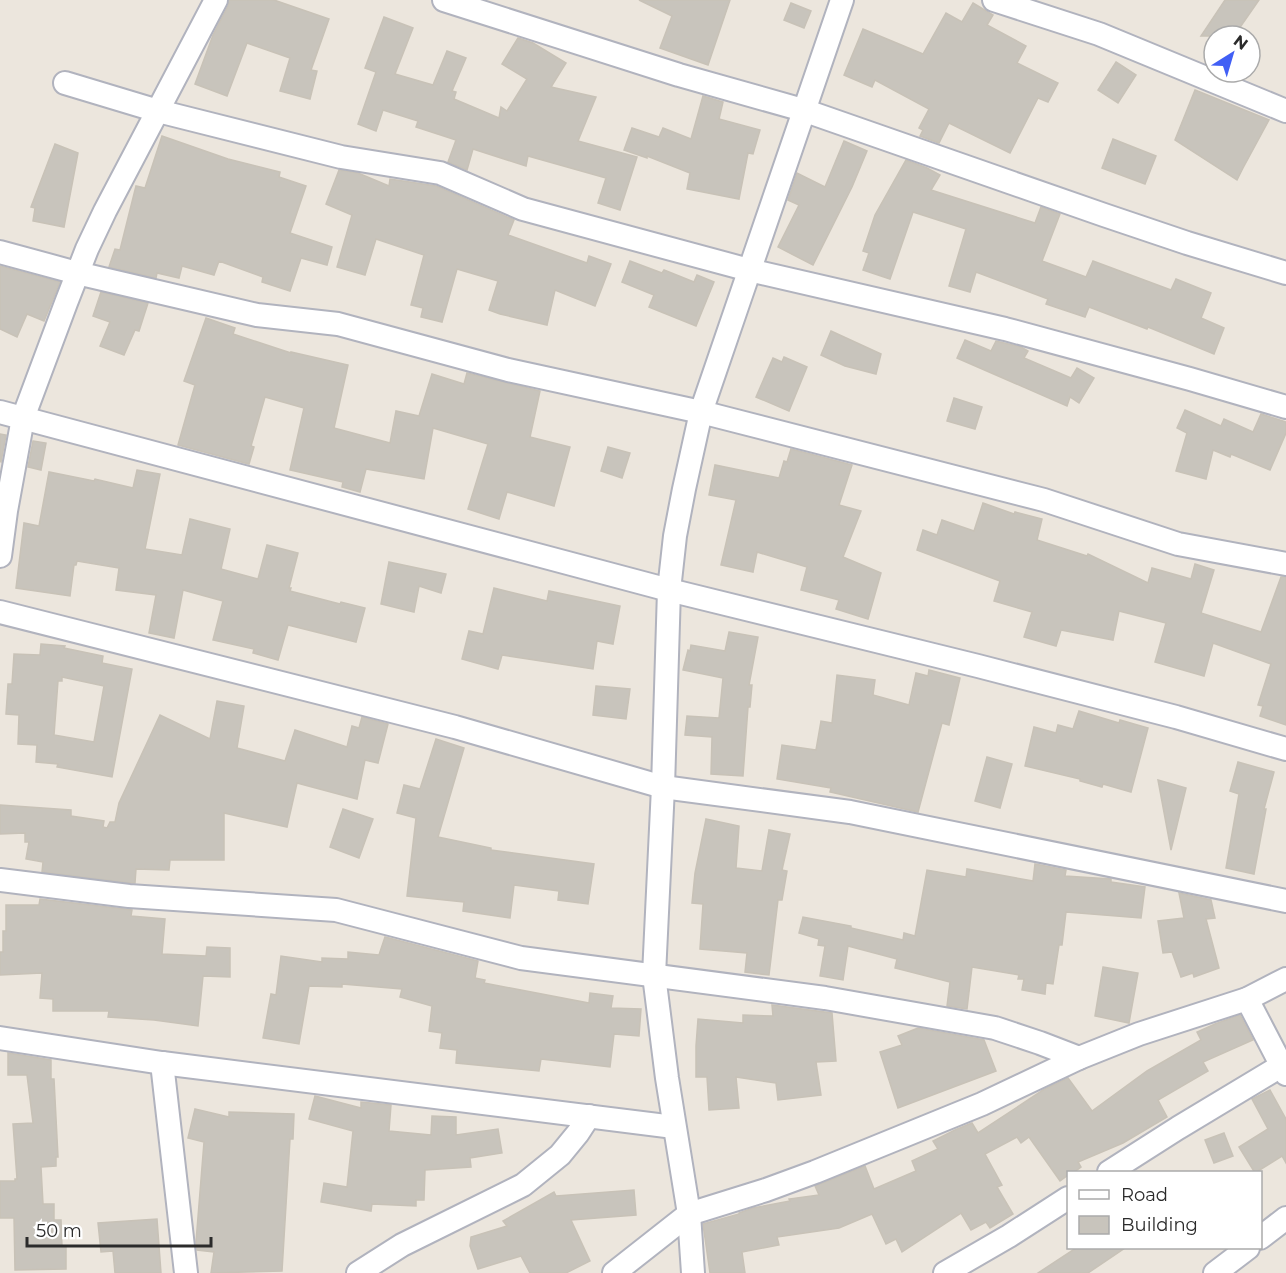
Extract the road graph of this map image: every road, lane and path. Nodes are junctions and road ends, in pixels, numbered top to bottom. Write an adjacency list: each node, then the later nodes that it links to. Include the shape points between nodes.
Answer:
1 (216, 0): 7 (street)
2 (444, 0): 6 (street)
3 (842, 0): 6 (street)
4 (993, 0): 8 (street, via 1100,34)
5 (66, 82): 7 (street)
6 (803, 110): 10 (street); 12 (street, via 1104,215)
7 (158, 111): 10 (street, via 341,157 440,173 523,209); 11 (street)
8 (1286, 111)
9 (0, 252): 11 (street)
10 (749, 270): 13 (street, via 1005,329); 15 (street)
11 (77, 273): 15 (street, via 257,315 338,324 508,370); 16 (street)
12 (1286, 273)
13 (1286, 407)
14 (0, 412): 16 (street)
15 (701, 412): 18 (street, via 1044,500 1178,544); 19 (street, via 675,536)
16 (23, 418): 17 (street); 19 (street)
17 (0, 556)
18 (1286, 564)
19 (669, 590): 21 (street, via 1176,717); 22 (street)
20 (0, 612): 22 (street, via 456,727)
21 (1286, 749)
22 (663, 787): 24 (street, via 850,812); 25 (street)
23 (0, 880): 25 (street, via 129,896 336,910 521,957)
24 (1286, 901)
25 (654, 975): 29 (street, via 825,998 995,1028); 33 (street)
26 (1286, 979): 27 (street)
27 (1246, 999): 29 (street); 31 (street)
28 (0, 1038): 30 (street)
29 (1079, 1058): 36 (street, via 982,1104 815,1172)
30 (162, 1063): 32 (street); 40 (street)
31 (1283, 1070): 34 (street, via 1178,1128)
32 (589, 1116): 33 (street); 41 (street, via 560,1155 523,1185 402,1245)
33 (674, 1127): 36 (street)
34 (1112, 1171)
35 (1067, 1199): 44 (street)
36 (688, 1214): 42 (street); 43 (street)
37 (1286, 1218): 38 (street)
38 (1262, 1236)
39 (1247, 1249): 45 (street)
40 (186, 1273)
41 (358, 1273)
42 (614, 1273)
43 (693, 1273)
44 (945, 1273)
45 (1215, 1273)

